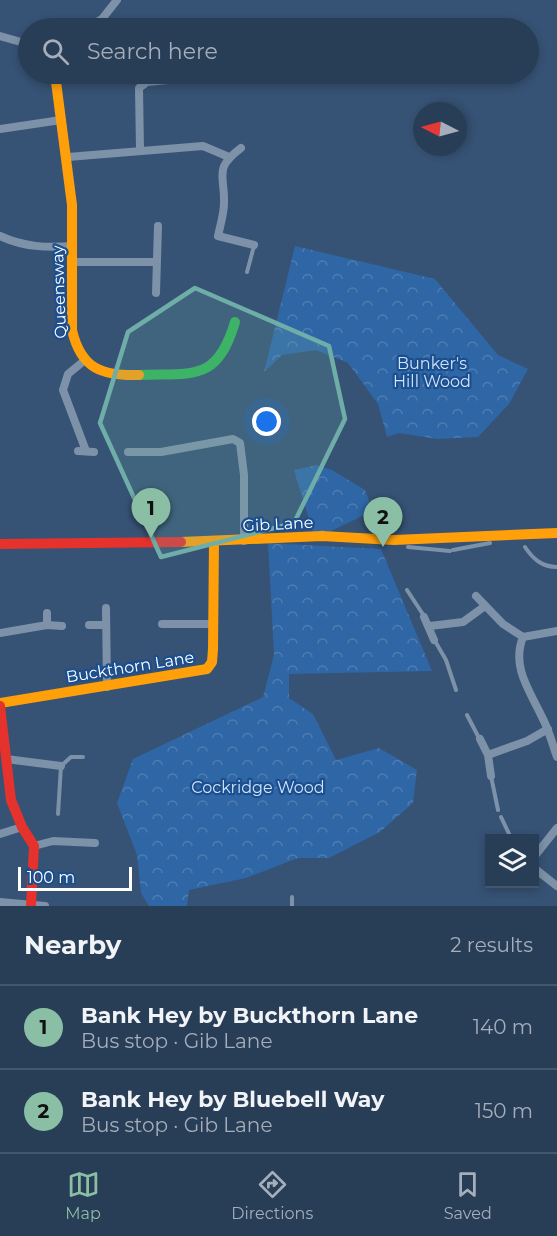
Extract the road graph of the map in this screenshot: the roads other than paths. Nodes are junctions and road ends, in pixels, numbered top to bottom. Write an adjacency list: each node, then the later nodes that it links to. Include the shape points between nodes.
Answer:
1 (117, 0): 2 (street)
2 (103, 18)
3 (0, 36): 4 (street)
4 (18, 41)
5 (57, 84): 7 (street, Queensway)
6 (144, 84): 10 (street, via 139,88)
7 (61, 120): 8 (street); 11 (street, Queensway)
8 (0, 129)
9 (241, 148): 12 (street)
10 (140, 150): 11 (street); 12 (street, via 203,146)
11 (68, 157): 16 (street, Queensway)
12 (229, 157): 15 (street, via 221,172 224,203 218,236)
13 (158, 226): 18 (street)
14 (0, 236): 16 (street, via 43,248)
15 (254, 245): 19 (lane)
16 (73, 246): 17 (street, Queensway)
17 (73, 262): 18 (street); 22 (street, Queensway, via 73,340)
18 (157, 262): 20 (street)
19 (247, 272)
20 (156, 292)
21 (235, 322): 22 (street, via 219,359 198,372 114,375)
22 (85, 360): 23 (street, via 68,374 63,390)
23 (86, 451)
24 (128, 452): 27 (street, via 161,452 233,439 240,443)
25 (557, 533): 31 (street, Gib Lane)
26 (214, 541): 27 (street, Gib Lane); 30 (street, Gib Lane); 42 (street, Buckthorn Lane)
27 (244, 541): 28 (street, Gib Lane, via 322,536)
28 (437, 543): 31 (street, Gib Lane); 31 (lane, via 451,550); 32 (lane)
29 (490, 543): 31 (lane)
30 (0, 544)
31 (469, 544)
32 (408, 547)
33 (525, 548): 34 (lane, via 542,564)
34 (557, 567)
35 (407, 590): 40 (lane)
36 (476, 596): 37 (street)
37 (485, 606): 47 (street, via 463,622); 50 (street)
38 (106, 608): 45 (street)
39 (47, 613): 43 (street)
40 (424, 617): 47 (street)
41 (162, 624): 42 (street)
42 (214, 624): 52 (street, Buckthorn Lane, via 212,662 207,669)
43 (47, 625): 46 (street); 49 (street)
44 (88, 625): 45 (street)
45 (106, 625): 52 (street)
46 (62, 626)
47 (430, 626): 51 (street)
48 (557, 631): 50 (street)
49 (0, 633)
50 (523, 638): 56 (street, via 519,653 521,673)
51 (434, 640): 53 (lane)
52 (107, 687): 54 (street, Buckthorn Lane)
53 (456, 690)
54 (0, 704): 61 (street)
55 (467, 715): 57 (lane)
56 (548, 729): 58 (street); 60 (street)
57 (480, 739): 58 (street)
58 (488, 755): 64 (street)
59 (83, 757): 62 (lane, via 71,757)
60 (557, 757)
61 (6, 759): 62 (street); 63 (street)
62 (61, 766): 66 (lane)
63 (3, 772): 68 (street)
64 (491, 776): 65 (lane)
65 (498, 810)
66 (58, 814)
67 (501, 817): 71 (lane)
68 (22, 827): 70 (street); 73 (street)
69 (557, 828): 74 (street)
70 (0, 834)
71 (509, 834)
72 (95, 843): 73 (street, via 53,841)
73 (34, 846): 79 (street)
74 (539, 850)
75 (539, 872): 76 (street)
76 (557, 886)
77 (292, 897): 81 (lane)
78 (0, 902): 79 (street)
79 (31, 905): 80 (street)
80 (45, 906)
81 (292, 906)

